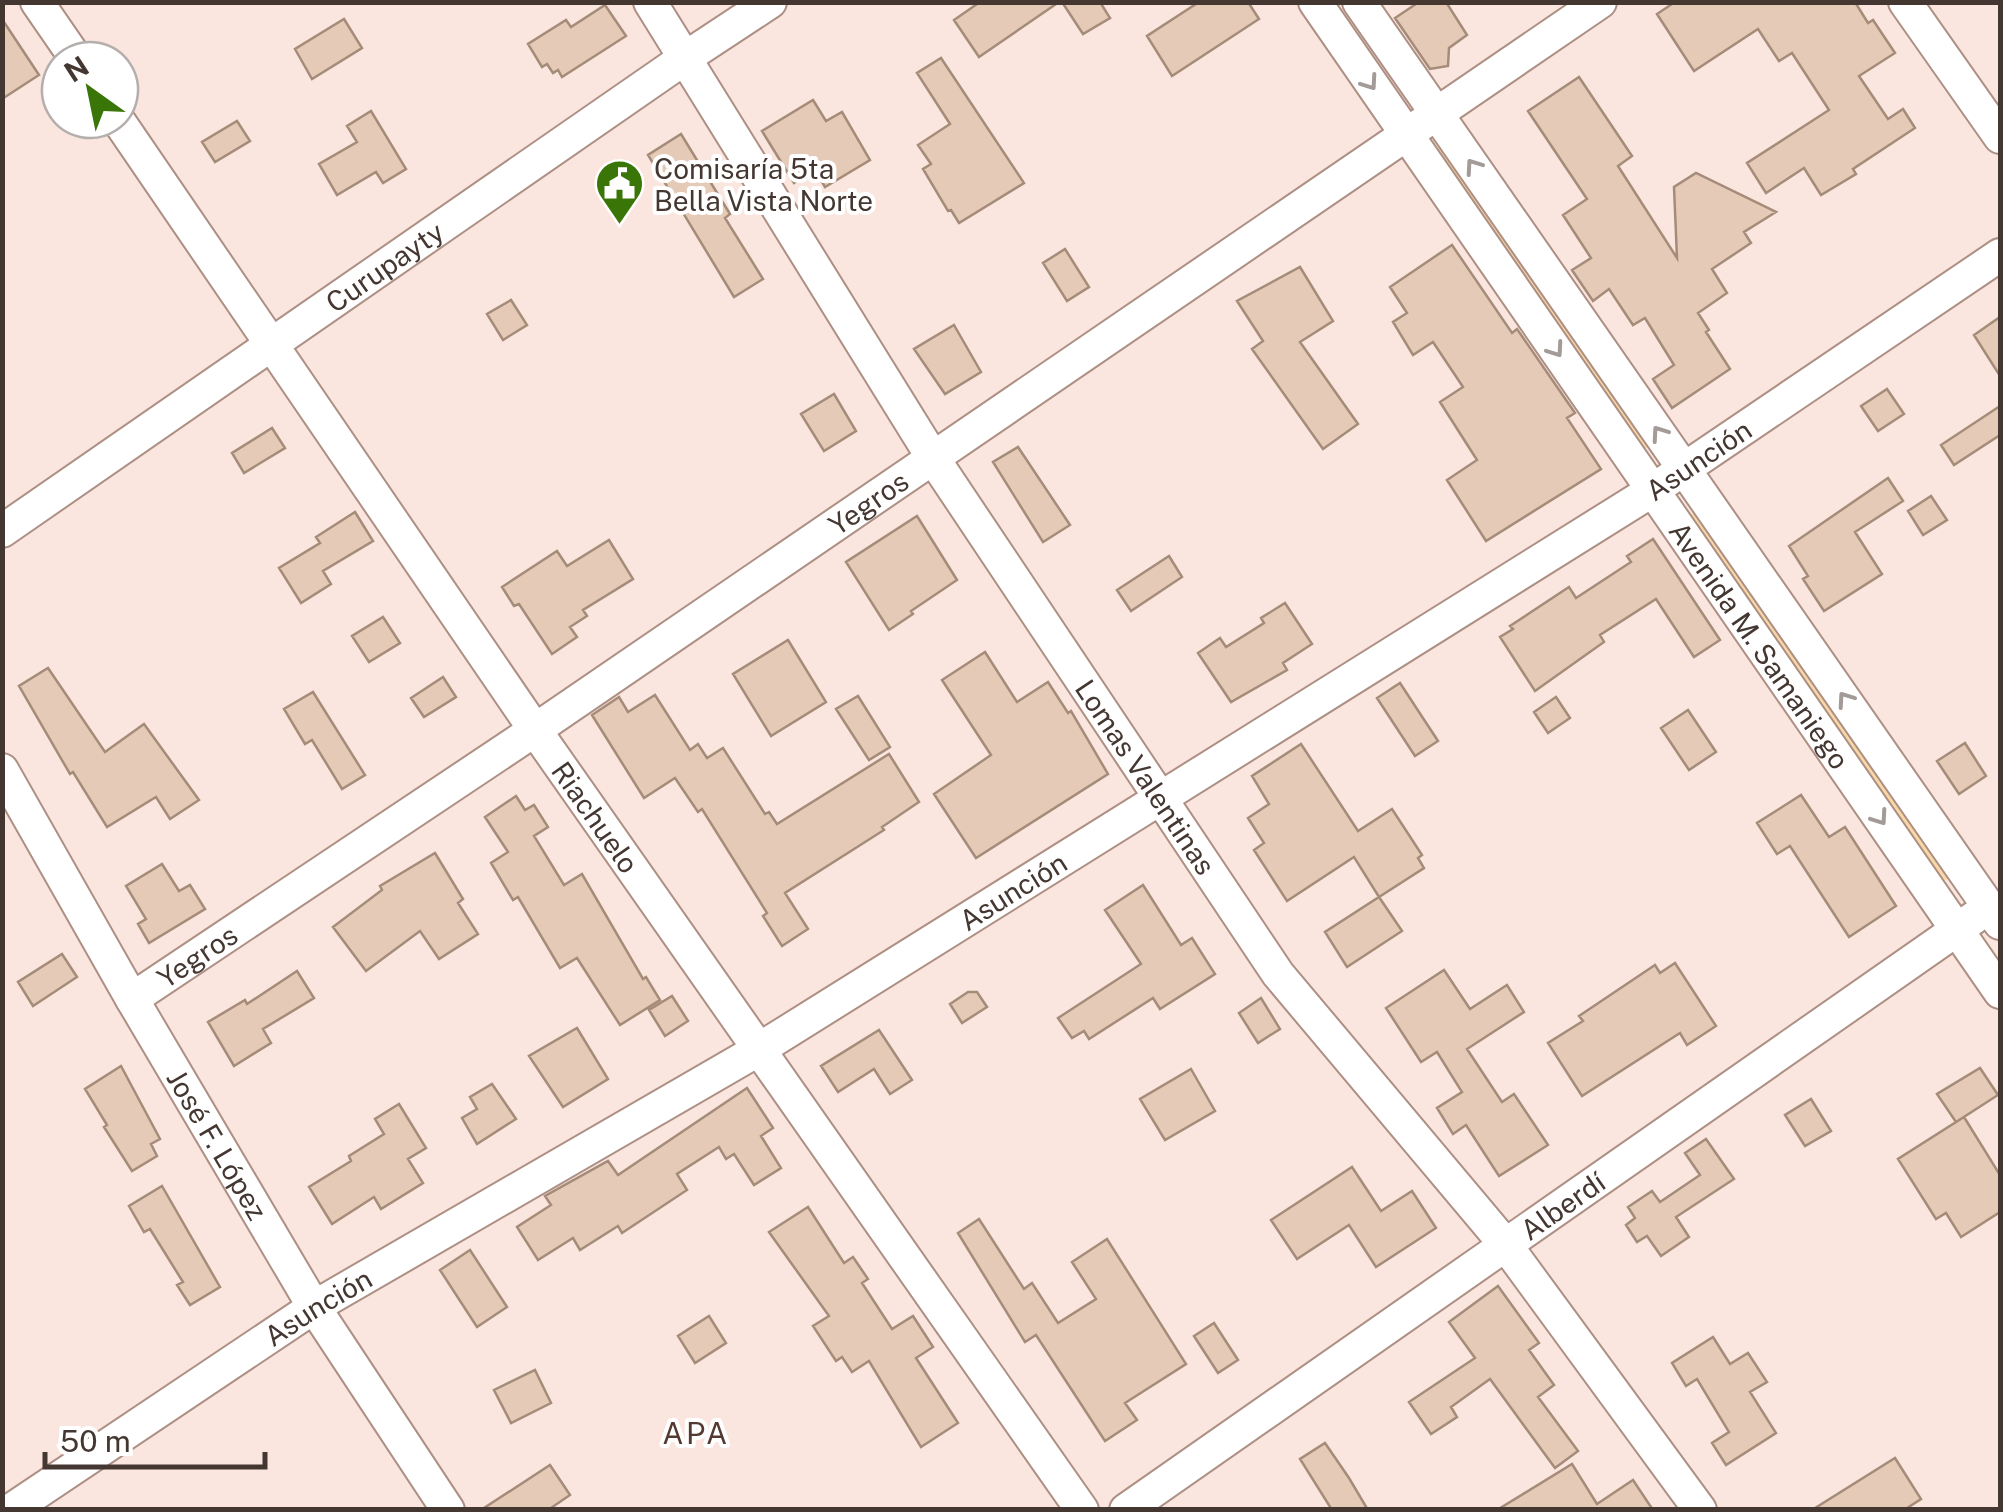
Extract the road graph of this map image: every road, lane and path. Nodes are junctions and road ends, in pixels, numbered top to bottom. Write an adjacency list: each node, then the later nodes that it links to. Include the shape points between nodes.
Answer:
1 (38, 2): 8 (street)
2 (650, 2): 9 (street, Lomas Valentinas)
3 (770, 2): 9 (street, Curupayty)
4 (1315, 2): 11 (street, Avenida M. Samaniego, one-way to 11)
5 (1359, 2): 10 (street, Avenida M. Samaniego)
6 (1600, 2): 10 (street, Yegros)
7 (1906, 2): 12 (street)
8 (64, 40)
9 (685, 58): 15 (street, Curupayty); 16 (street, Lomas Valentinas)
10 (1436, 113): 11 (street, Yegros); 17 (street, Avenida M. Samaniego, one-way to 10)
11 (1406, 135): 16 (street, Yegros); 18 (street, Avenida M. Samaniego, one-way to 18)
12 (2000, 137)
13 (132, 140): 15 (street, Riachuelo)
14 (2000, 255): 17 (street, Asunción)
15 (271, 344): 19 (street, Curupayty); 20 (street, Riachuelo)
16 (934, 458): 20 (street, Yegros); 22 (street, Lomas Valentinas)
17 (1684, 468): 18 (street, Asunción); 23 (street, Avenida M. Samaniego, one-way to 17)
18 (1653, 490): 22 (street, Asunción); 24 (street, Avenida M. Samaniego, one-way to 24)
19 (2, 532)
20 (535, 730): 26 (street, Yegros); 27 (street, Riachuelo)
21 (2, 770): 26 (street, José F. López)
22 (1160, 797): 27 (street, Asunción); 28 (street, Lomas Valentinas, via 1278,974)
23 (1997, 909): 24 (street, Alberdí)
24 (1957, 930): 25 (street, Avenida M. Samaniego); 28 (street, Alberdí)
25 (2000, 992)
26 (132, 999): 29 (street, José F. López)
27 (758, 1050): 29 (street, Asunción); 32 (street, Riachuelo)
28 (1505, 1244): 33 (street, Alberdí); 34 (street, Lomas Valentinas)
29 (314, 1307): 30 (street, Asunción); 31 (street, José F. López)
30 (11, 1510)
31 (448, 1510)
32 (1082, 1510)
33 (1126, 1510)
34 (1700, 1510)

